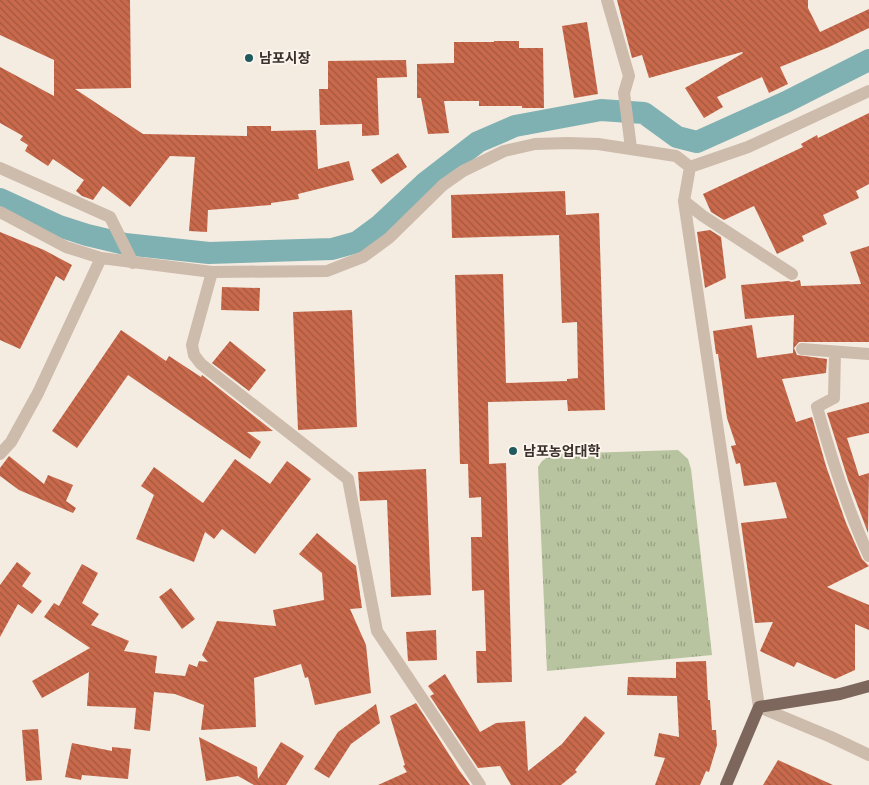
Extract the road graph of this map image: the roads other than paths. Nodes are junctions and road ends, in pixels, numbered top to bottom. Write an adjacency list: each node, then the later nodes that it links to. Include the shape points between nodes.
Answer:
1 (607, 0): 3 (street, via 630,76 624,93)
2 (869, 91): 4 (street, via 748,147)
3 (631, 148): 4 (street, via 676,156); 10 (street, via 598,144 535,144 504,152 463,171 443,185 388,238 362,257 327,271)
4 (690, 167): 6 (street)
5 (0, 168): 9 (street, via 110,217)
6 (684, 201): 11 (street); 18 (street)
7 (0, 212): 8 (street, via 66,247)
8 (101, 258): 9 (street); 15 (street, via 38,393 11,442)
9 (131, 259): 10 (street)
10 (212, 272): 20 (street, via 192,345 194,355 201,364 348,479 377,631)
11 (792, 274)
12 (802, 349): 13 (street)
13 (835, 352): 14 (street); 16 (street, via 834,398 817,407 858,533)
14 (869, 354)
15 (0, 454)
16 (869, 556)
17 (869, 686): 18 (main road)
18 (759, 707): 19 (street); 21 (main road)
19 (869, 755)
20 (480, 785)
21 (726, 785)

